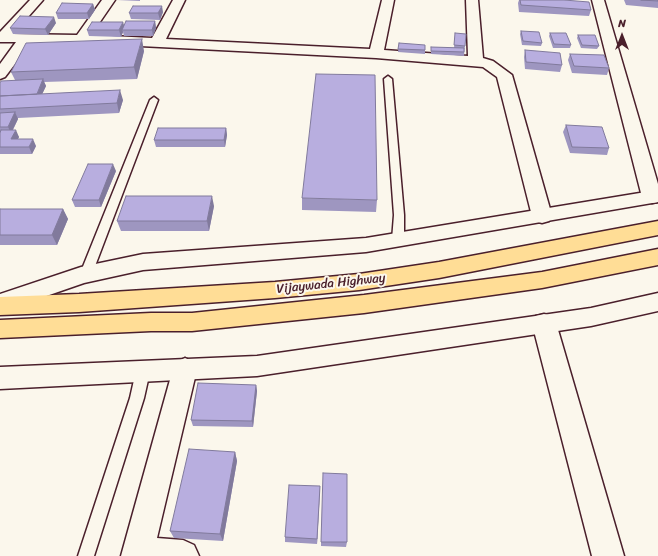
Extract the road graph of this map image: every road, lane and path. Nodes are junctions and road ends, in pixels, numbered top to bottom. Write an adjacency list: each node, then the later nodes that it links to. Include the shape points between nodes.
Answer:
1 (38, 0): 7 (street)
2 (109, 0): 9 (street)
3 (179, 0): 10 (street)
4 (388, 0): 11 (street)
5 (472, 0): 12 (street)
6 (598, 0): 16 (street)
7 (1, 38): 8 (street)
8 (27, 38): 9 (street); 13 (street)
9 (81, 40): 10 (street)
10 (156, 44): 11 (street)
11 (376, 54): 12 (street)
12 (476, 61): 17 (street, via 497,69 504,75)
13 (0, 74)
14 (388, 79): 19 (lane, via 399,215)
15 (154, 100): 21 (lane)
16 (655, 197): 17 (street)
17 (542, 216): 19 (street)
18 (658, 228): 24 (highway, Vijaywada Highway, via 439,270 359,282 275,290)
19 (398, 240): 21 (street, via 227,257 143,262)
20 (658, 257): 26 (highway, Vijaywada Highway, via 542,280 364,304 192,322)
21 (86, 274): 23 (street)
22 (658, 302): 25 (street, via 591,317)
23 (0, 303)
24 (0, 306)
25 (544, 324): 27 (street, via 257,366); 33 (street)
26 (0, 329)
27 (185, 369): 28 (street); 30 (street)
28 (143, 371): 29 (street); 31 (lane, via 137,398)
29 (0, 378)
30 (137, 554): 32 (street)
31 (86, 556)
32 (183, 556)
33 (608, 556)

